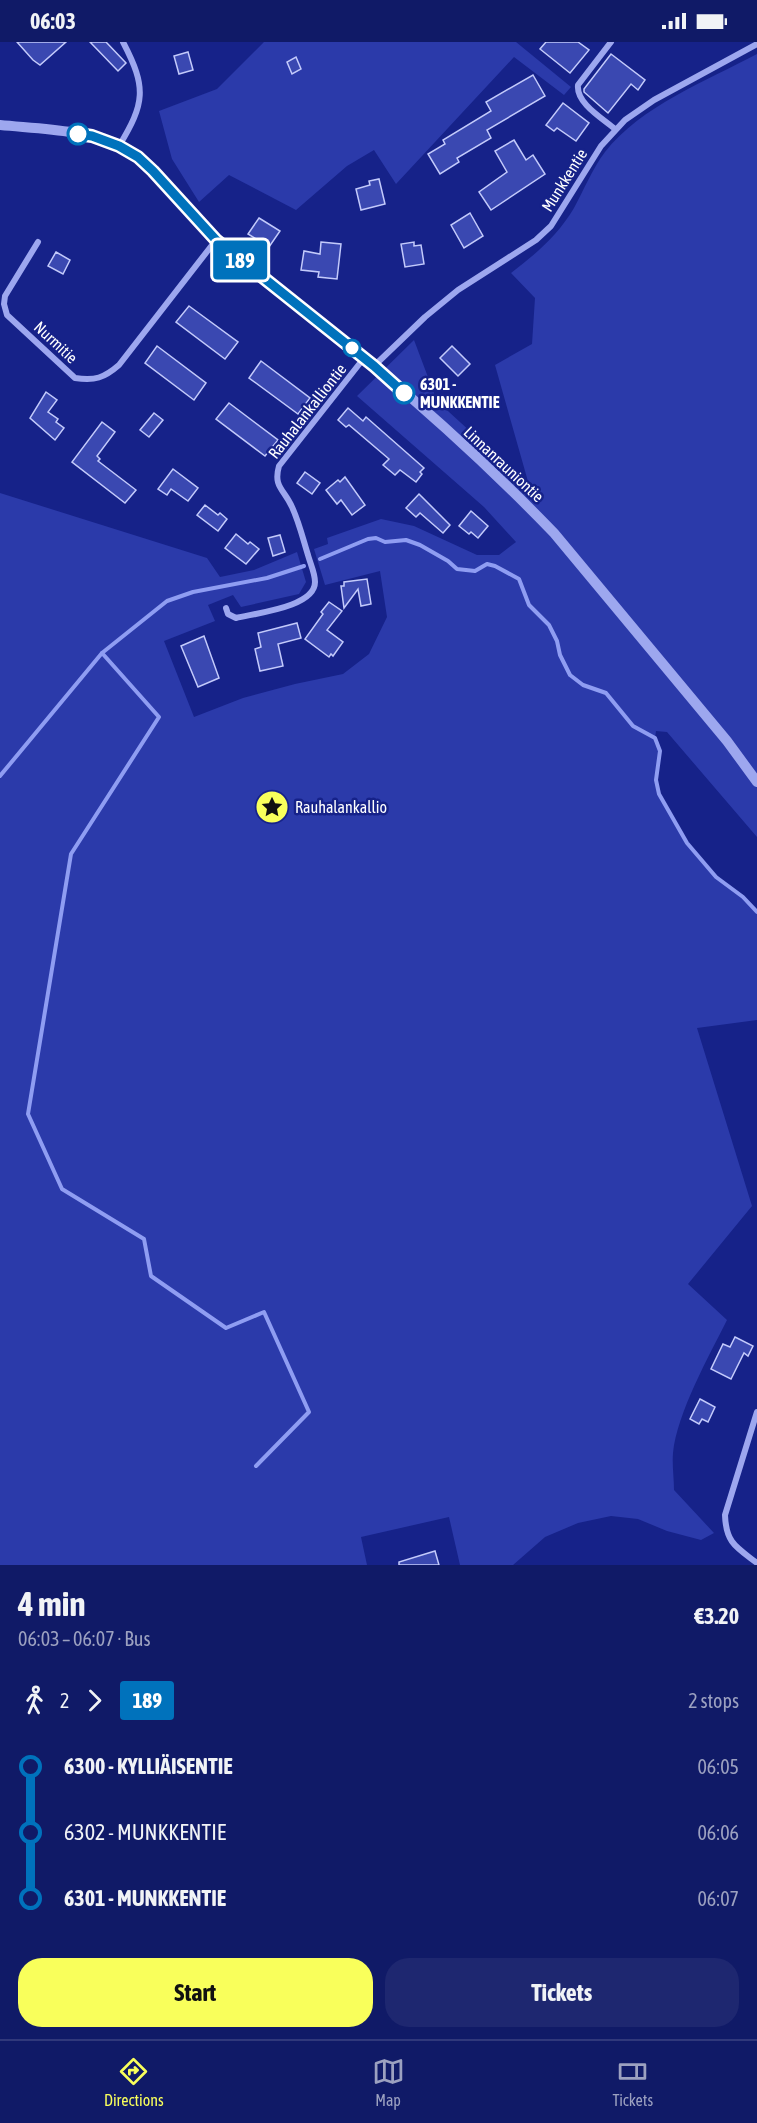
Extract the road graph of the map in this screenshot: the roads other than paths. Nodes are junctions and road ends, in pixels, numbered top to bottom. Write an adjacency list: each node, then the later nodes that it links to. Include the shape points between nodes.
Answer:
1 (123, 42): 6 (street, via 140,93 135,120)
2 (612, 42): 5 (street, via 578,84 578,93)
3 (757, 44): 5 (street, Munkkentie, via 654,100)
4 (0, 125): 6 (street, Linnanrauniontie, via 92,136)
5 (615, 129): 10 (street, Munkkentie, via 551,226 536,240 458,290)
6 (119, 146): 7 (street, Linnanrauniontie, via 153,171)
7 (216, 240): 8 (street, Nurmitie, via 119,365 107,376 85,380 75,378 8,315 4,304); 9 (street, Linnanrauniontie)
8 (38, 242)
9 (364, 358): 10 (street, Linnanrauniontie); 11 (street, Rauhalankalliontie, via 276,474 300,527 315,583 312,592 296,603 237,618 228,614)
10 (374, 366): 12 (street, Linnanrauniontie, via 511,489 554,533)
11 (226, 608)
12 (757, 782)
13 (757, 1412): 14 (street, via 725,1515 726,1531 735,1547)
14 (757, 1563)

